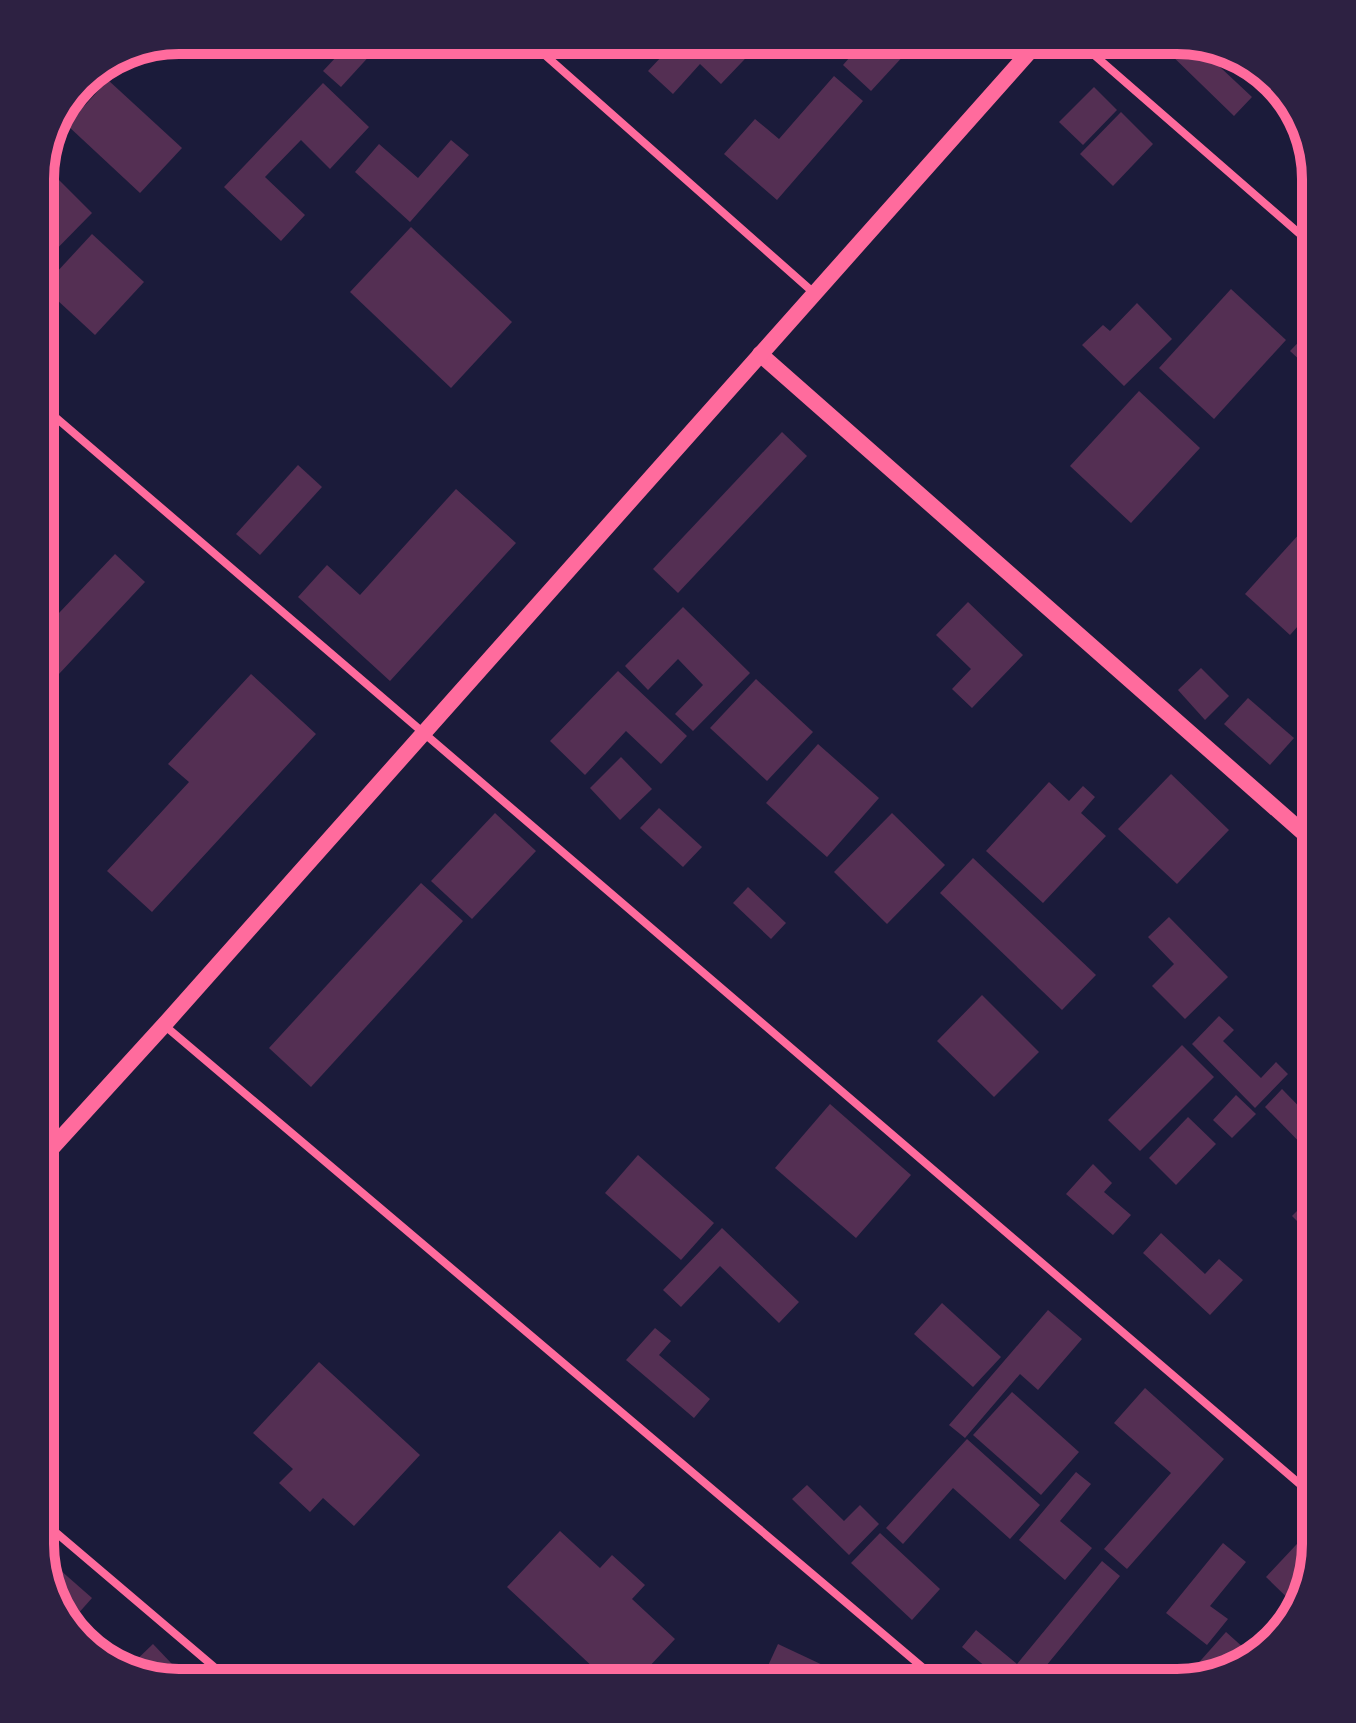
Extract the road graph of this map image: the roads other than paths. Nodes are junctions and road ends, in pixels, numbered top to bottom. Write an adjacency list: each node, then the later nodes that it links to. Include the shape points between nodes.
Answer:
1 (544, 54): 5 (street)
2 (1027, 54): 5 (main road)
3 (1093, 54): 4 (street)
4 (1302, 236)
5 (814, 293): 6 (main road)
6 (760, 354): 8 (main road); 9 (main road)
7 (54, 416): 8 (street)
8 (423, 733): 10 (main road); 12 (street)
9 (1302, 832)
10 (164, 1025): 11 (main road); 15 (street)
11 (54, 1146)
12 (1302, 1486)
13 (54, 1531): 14 (street)
14 (217, 1669)
15 (924, 1669)

